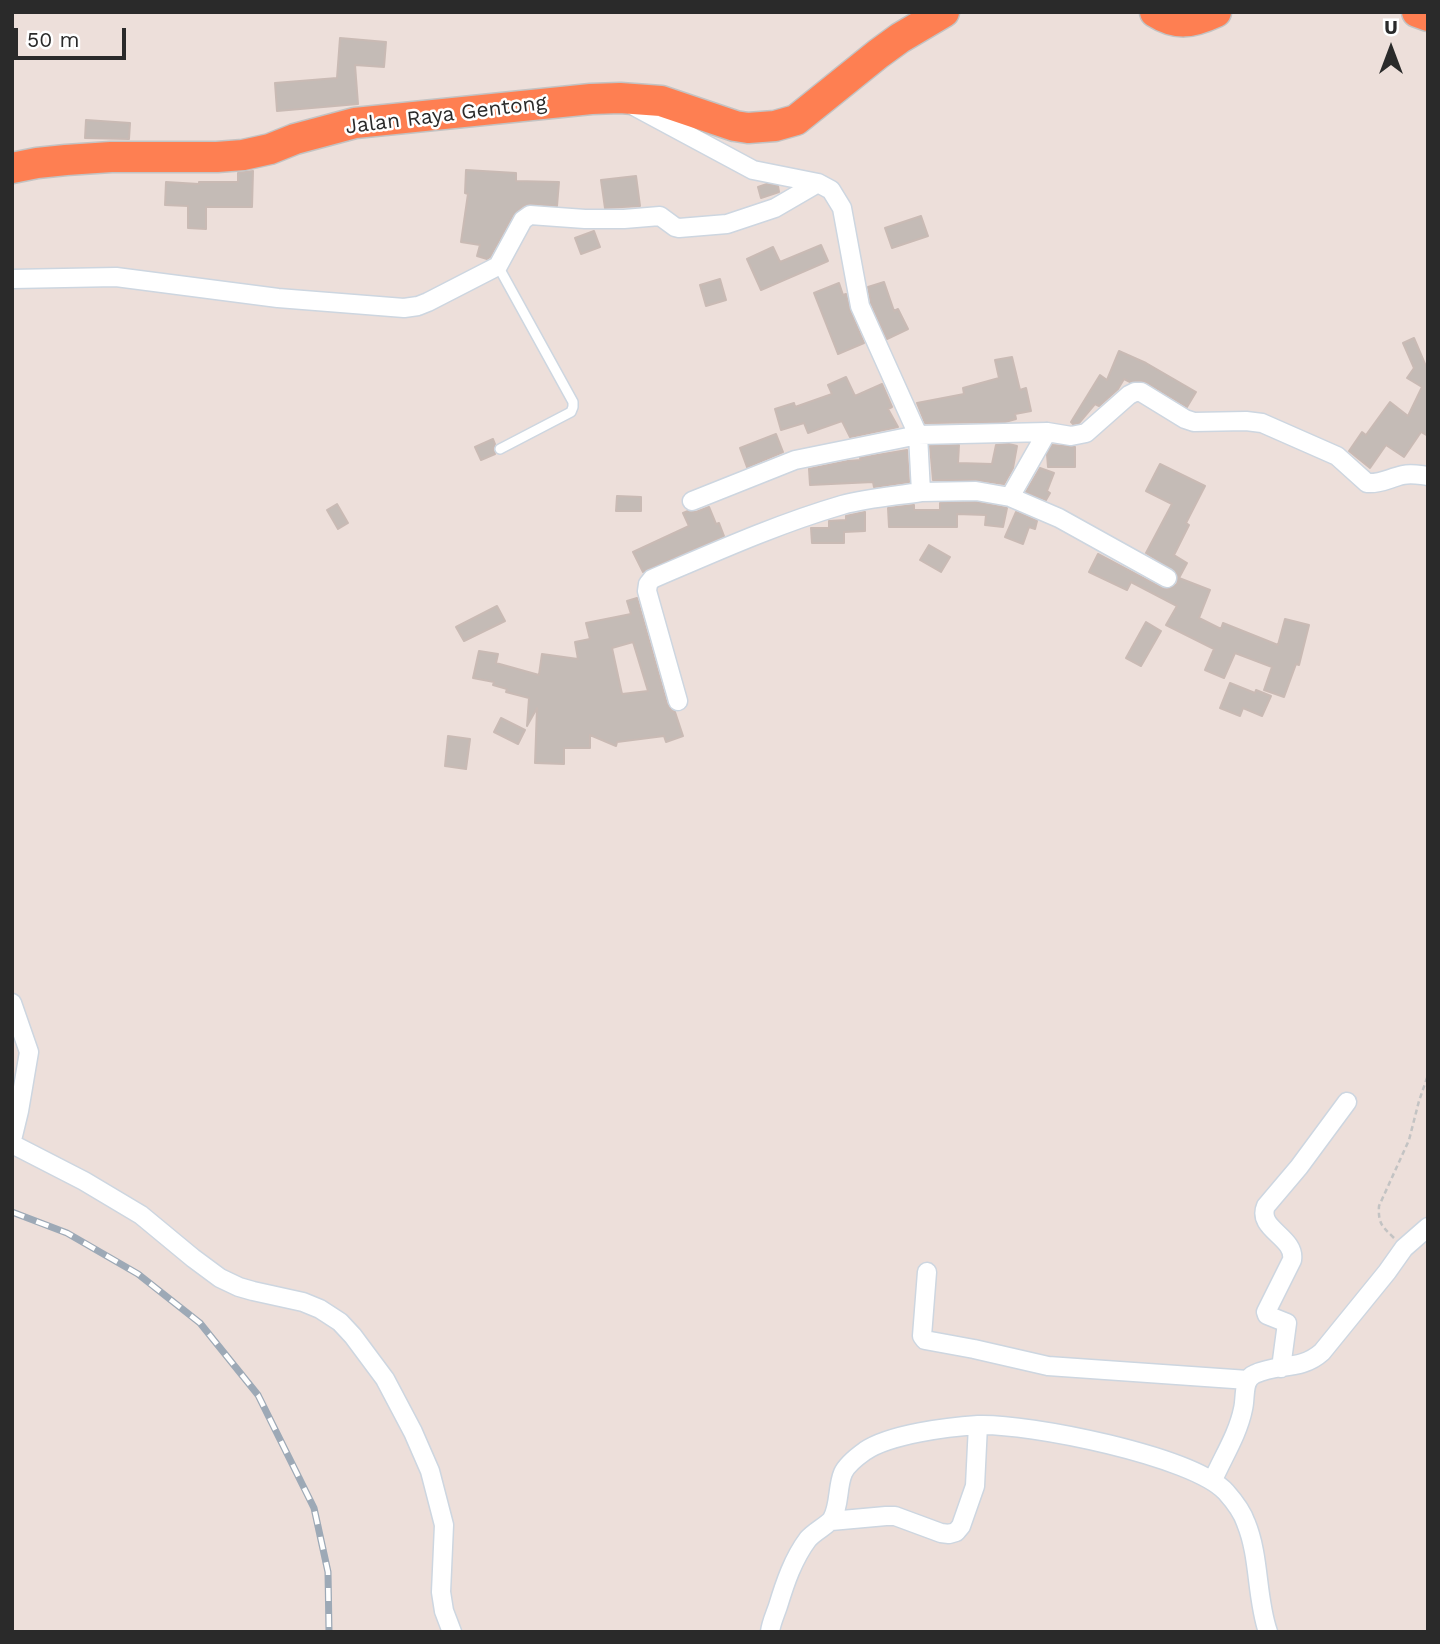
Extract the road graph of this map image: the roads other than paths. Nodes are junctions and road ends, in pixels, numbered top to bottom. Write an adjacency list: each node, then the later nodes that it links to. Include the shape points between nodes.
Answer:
1 (944, 12): 6 (highway, Jalan Raya Gentong, via 878,54 796,120 775,126 735,126 661,101)
2 (1155, 12): 3 (highway, via 1173,22)
3 (1216, 12)
4 (1417, 12): 5 (highway)
5 (1428, 16)
6 (620, 98): 7 (highway, Jalan Raya Gentong, via 355,123 243,155 77,159); 8 (street, via 753,170)
7 (12, 168)
8 (818, 183): 9 (street, via 775,208 716,226 679,228 660,216 585,219 530,215); 12 (street, via 831,190 842,208 860,306)
9 (498, 266): 10 (street, via 428,302 404,308 278,298 116,277); 13 (lane, via 573,402 571,412)
10 (12, 279)
11 (1047, 432): 12 (street); 14 (street, via 1086,433 1129,395 1141,392 1194,422 1262,423 1337,456 1367,483 1401,475); 16 (street)
12 (918, 435): 15 (street); 17 (street, via 795,460)
13 (500, 449)
14 (1428, 476)
15 (922, 492): 16 (street, via 976,491); 19 (street, via 844,505 792,521 652,579 647,591)
16 (1010, 497): 18 (street, via 1059,518)
17 (692, 501)
18 (1167, 578)
19 (678, 701)
20 (12, 1003): 22 (street, via 29,1052)
21 (1347, 1102): 25 (street, via 1264,1211 1266,1221 1293,1254 1266,1310 1287,1323)
22 (12, 1142): 30 (street, via 141,1215 220,1278 320,1309 353,1336 385,1379 430,1471 444,1525 441,1592)
23 (1428, 1227): 25 (street, via 1404,1248 1322,1352 1303,1364)
24 (927, 1272): 26 (street, via 925,1340 1048,1366)
25 (1281, 1368): 26 (street, via 1255,1373)
26 (1248, 1380): 28 (street, via 1240,1422)
27 (978, 1425): 28 (street, via 1033,1429 1131,1450); 29 (street, via 901,1437 867,1450 844,1470); 29 (street, via 974,1492 956,1532 941,1533 895,1516)
28 (1213, 1480): 32 (street, via 1247,1523)
29 (831, 1521): 31 (street, via 816,1530 802,1549 785,1583)
30 (452, 1632)
31 (770, 1632)
32 (1268, 1632)

